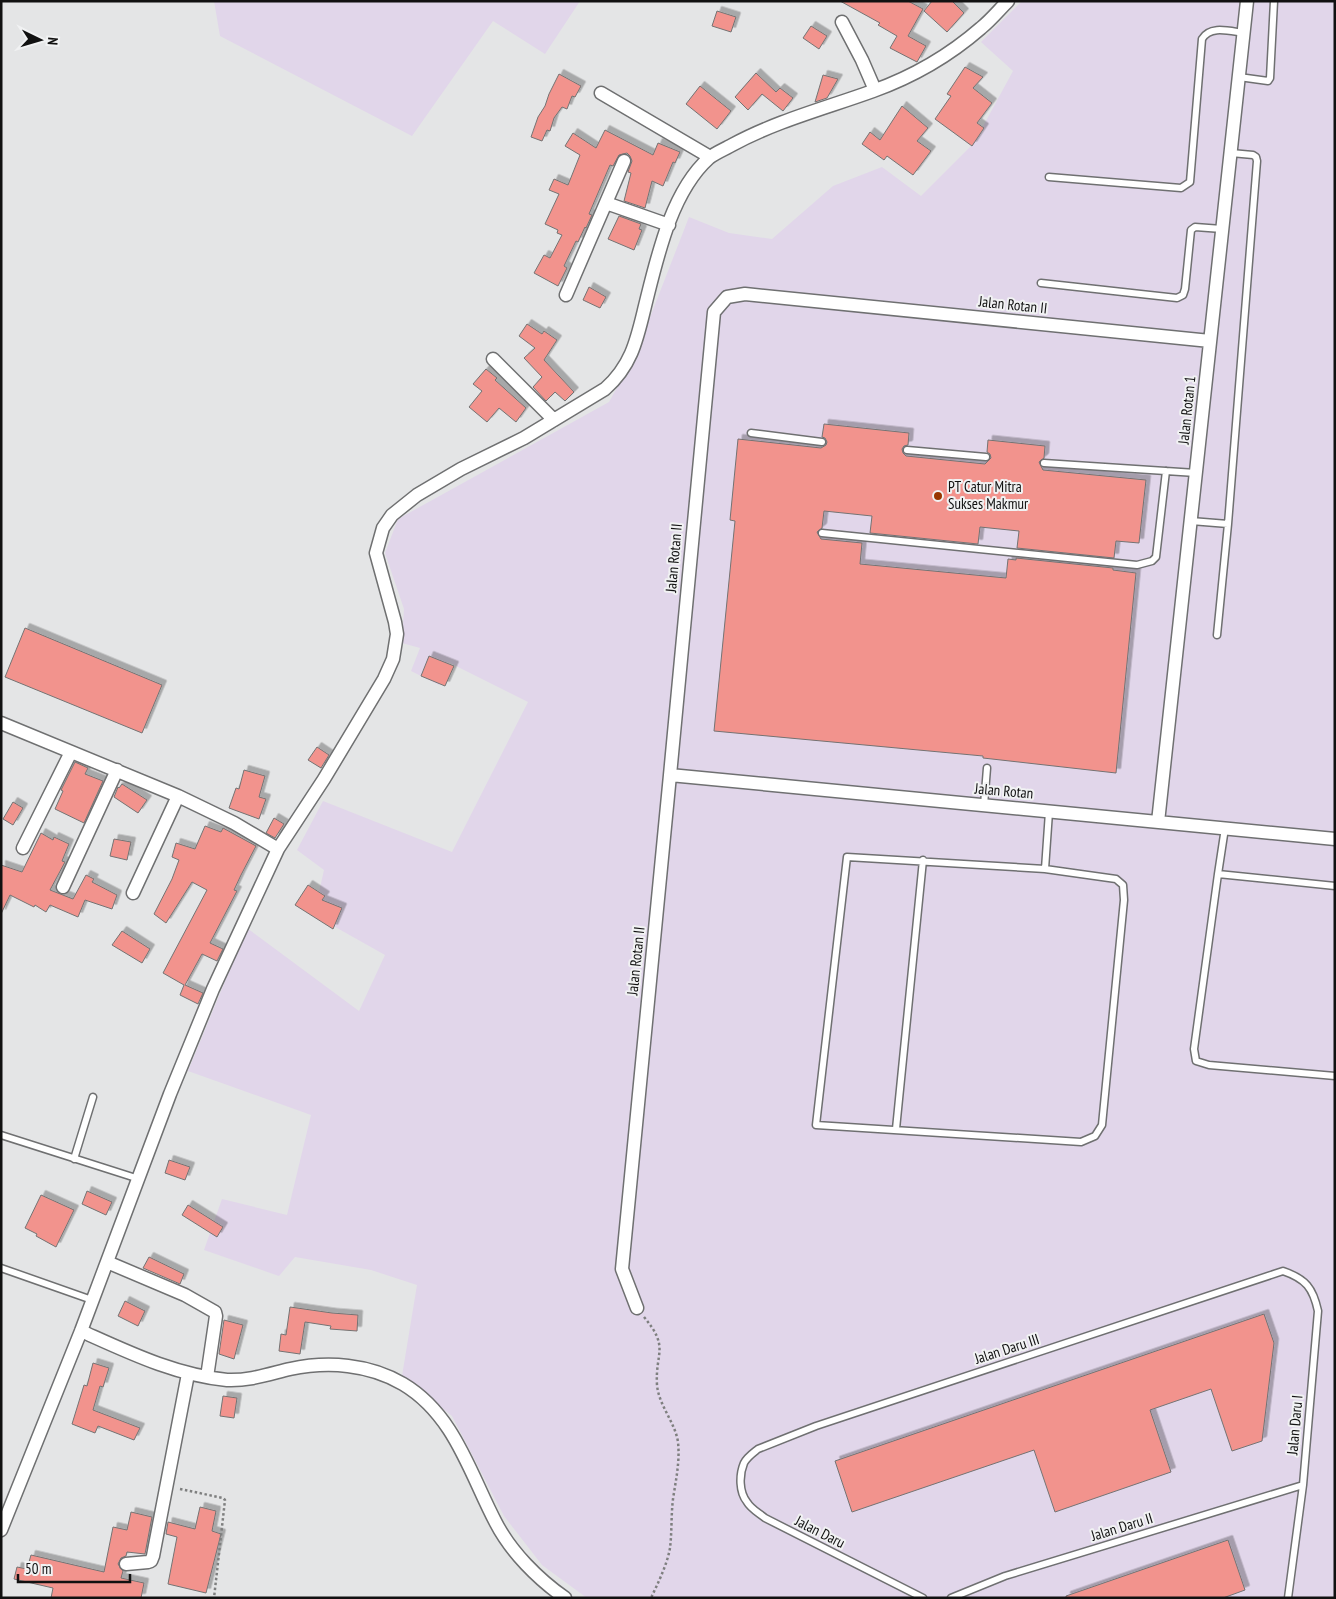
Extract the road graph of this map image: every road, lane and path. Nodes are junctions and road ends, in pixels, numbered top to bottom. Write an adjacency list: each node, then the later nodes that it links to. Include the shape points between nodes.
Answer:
1 (1008, 1): 7 (street, via 983,27 954,49 923,68)
2 (1247, 1): 5 (street, Jalan Rotan 1)
3 (1274, 1): 6 (lane, via 1270,78 1268,82)
4 (842, 22): 7 (street)
5 (1244, 33): 6 (street, Jalan Rotan 1); 12 (lane, via 1212,30 1205,32 1202,39 1190,182 1187,186)
6 (1239, 77): 9 (street, Jalan Rotan 1)
7 (875, 90): 10 (street, via 778,124)
8 (601, 93): 10 (street)
9 (1231, 153): 15 (street, Jalan Rotan 1); 29 (lane, via 1253,155 1257,161)
10 (710, 157): 14 (street, via 687,186)
11 (624, 161): 13 (street)
12 (1049, 177)
13 (606, 203): 14 (street); 17 (street)
14 (669, 225): 20 (street, via 634,349 625,367 605,389)
15 (1222, 229): 16 (lane, via 1195,227 1191,230 1186,289 1177,298); 18 (street, Jalan Rotan 1)
16 (1041, 284)
17 (566, 294)
18 (1210, 341): 27 (street, Jalan Rotan 1); 36 (street, Jalan Rotan II, via 745,294 727,297 714,312)
19 (493, 359): 20 (street)
20 (554, 420): 44 (street, via 417,495 392,515 383,528 376,553 397,634 393,659 329,771)
21 (751, 433): 22 (lane)
22 (822, 442)
23 (907, 450): 24 (lane)
24 (986, 457)
25 (1044, 463): 26 (lane)
26 (1166, 471): 27 (lane); 30 (lane, via 1156,557 1138,565)
27 (1196, 473): 28 (street, Jalan Rotan 1)
28 (1191, 520): 29 (lane); 40 (street, Jalan Rotan 1)
29 (1228, 524): 31 (lane)
30 (822, 533)
31 (1217, 635)
32 (1, 723): 33 (street)
33 (71, 752): 35 (street); 43 (street)
34 (988, 768): 38 (lane)
35 (117, 770): 37 (street); 49 (street)
36 (670, 776): 38 (street, Jalan Rotan); 61 (street, Jalan Rotan II, via 622,1269)
37 (178, 796): 44 (street); 50 (street)
38 (984, 806): 39 (street, Jalan Rotan)
39 (1049, 812): 40 (street, Jalan Rotan); 46 (lane)
40 (1158, 822): 41 (street, Jalan Rotan)
41 (1224, 828): 42 (street, Jalan Rotan); 47 (lane)
42 (1335, 839)
43 (23, 848)
44 (278, 849): 56 (street, via 191,1040)
45 (923, 860): 46 (lane); 53 (lane); 53 (lane, via 847,857 816,1125)
46 (1045, 869): 53 (lane, via 1116,879 1123,885 1102,1125 1095,1136 1081,1142)
47 (1218, 874): 48 (lane); 51 (lane, via 1194,1049 1196,1061 1209,1065)
48 (1335, 886)
49 (63, 887)
50 (132, 893)
51 (1335, 1076)
52 (94, 1096): 55 (lane)
53 (896, 1129)
54 (1, 1135): 55 (lane)
55 (74, 1159): 56 (lane)
56 (139, 1179): 57 (street)
57 (107, 1262): 60 (street); 64 (street, via 185,1295 215,1312)
58 (1, 1268): 60 (lane)
59 (1283, 1271): 65 (lane, Jalan Daru III, via 816,1426 758,1449); 66 (lane, Jalan Daru I, via 1306,1282 1318,1312)
60 (92, 1300): 62 (street)
61 (637, 1308): 72 (path, via 659,1340 657,1385 660,1401 677,1440 679,1464 670,1550)
62 (81, 1331): 63 (street, via 131,1354); 68 (street)
63 (188, 1374): 64 (street); 67 (street)
64 (207, 1378): 71 (street, via 243,1380 314,1364 337,1364 380,1373 402,1384 421,1396 454,1437 506,1540 537,1574)
65 (744, 1462): 73 (lane, Jalan Daru, via 742,1492 747,1502 765,1518)
66 (1303, 1484): 74 (lane, Jalan Daru II, via 1004,1576); 75 (lane, Jalan Daru I)
67 (167, 1486): 69 (street, via 151,1561); 70 (path, via 226,1500)
68 (1, 1530)
69 (126, 1564)
70 (214, 1598)
71 (565, 1598)
72 (651, 1598)
73 (923, 1598)
74 (951, 1598)
75 (1288, 1598)

